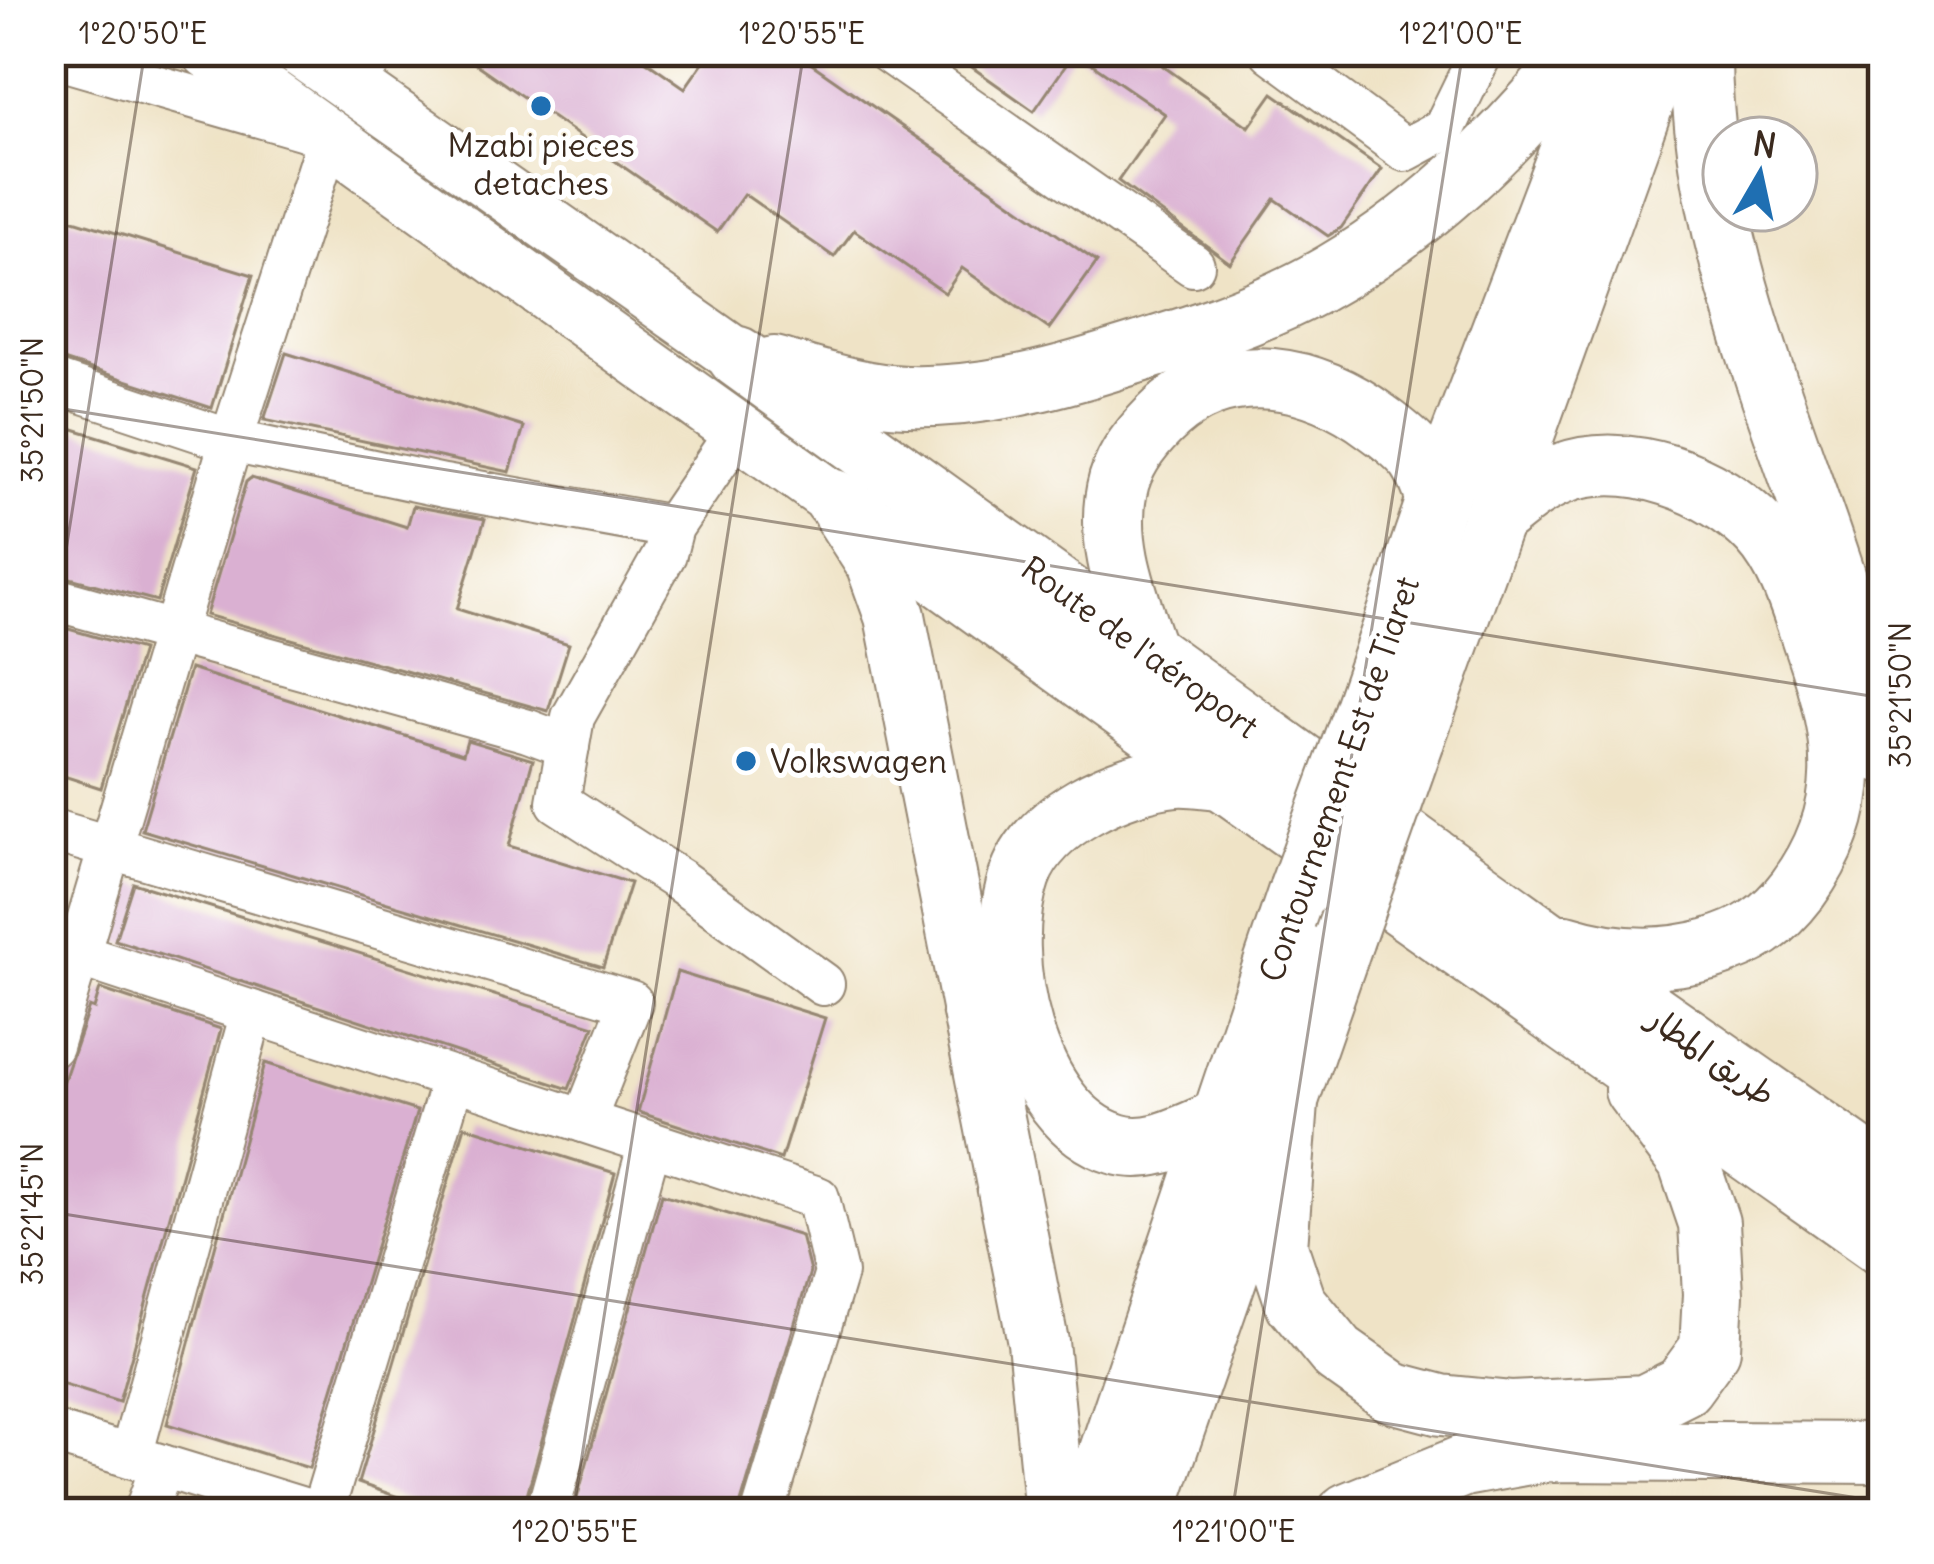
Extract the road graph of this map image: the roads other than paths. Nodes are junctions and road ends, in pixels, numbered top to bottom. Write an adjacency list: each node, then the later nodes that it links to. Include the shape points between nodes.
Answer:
1 (208, 51): 12 (main road)
2 (302, 51): 11 (main road)
3 (887, 51): 13 (street)
4 (1271, 51): 5 (street, via 1405,150 1444,129)
5 (1482, 51)
6 (1580, 51): 14 (highway, via 1457,182 1389,237 1315,284 1206,332 1014,386 904,396)
7 (1608, 51): 19 (highway, Contournement Est de Tiaret)
8 (1662, 51): 20 (highway, Contournement Est de Tiaret)
9 (1701, 51): 29 (highway, via 1709,165 1740,295 1858,648)
10 (51, 56): 12 (street)
11 (363, 69): 14 (main road)
12 (329, 136): 16 (main road); 17 (street)
13 (1193, 265)
14 (739, 358): 22 (highway, Route de l'aéroport)
15 (51, 381): 17 (street)
16 (738, 430): 18 (main road); 21 (street)
17 (231, 440): 21 (street); 25 (street)
18 (835, 500): 24 (highway, Route de l'aéroport); 53 (highway, via 876,563 895,616 1039,1342)
19 (1437, 500): 26 (highway, via 1415,454 1317,386 1267,377 1218,382 1184,398 1147,431 1120,479 1119,571); 27 (highway, Contournement Est de Tiaret)
20 (1493, 519): 27 (highway, Contournement Est de Tiaret); 33 (highway, via 1566,471 1661,471 1719,495 1764,534 1794,586 1832,694 1840,754 1839,807 1822,857 1784,908 1747,938 1635,959)
21 (672, 527): 28 (street, via 665,554 573,716)
22 (1051, 582): 24 (highway); 26 (highway, Route de l'aéroport)
23 (51, 598): 25 (street)
24 (1017, 631): 30 (highway, Route de l'aéroport)
25 (175, 635): 28 (street); 32 (street)
26 (1145, 651): 33 (highway, Route de l'aéroport)
27 (1389, 726): 40 (highway, Contournement Est de Tiaret, bridge, via 1343,938); 41 (highway, Contournement Est de Tiaret, bridge, via 1299,890)
28 (568, 746): 35 (street, via 558,802)
29 (1883, 753)
30 (1222, 779): 38 (highway, Route de l'aéroport); 41 (highway, via 1158,779 1096,801 1052,829 1021,872 1011,919 1029,1053 1083,1129 1118,1145 1153,1147)
31 (51, 830): 32 (street)
32 (110, 848): 34 (street); 42 (street, via 631,1002)
33 (1541, 937): 44 (highway, طريق المطار)
34 (78, 955): 36 (street); 37 (street)
35 (823, 984)
36 (252, 1012): 39 (street); 48 (street)
37 (51, 1046)
38 (1603, 1047): 40 (highway, via 1688,1161 1709,1223 1710,1349 1684,1386 1645,1405 1512,1412 1441,1406 1392,1392 1338,1354 1296,1303 1277,1247); 45 (highway, طريق المطار)
39 (453, 1078): 42 (street); 50 (street)
40 (1288, 1090): 55 (highway, Contournement Est de Tiaret)
41 (1220, 1120): 54 (highway, Contournement Est de Tiaret)
42 (584, 1121): 43 (street)
43 (650, 1143): 51 (street); 52 (street, via 818,1198 836,1273)
44 (1883, 1175)
45 (1883, 1246)
46 (51, 1432): 48 (street)
47 (1883, 1453): 56 (highway, via 1546,1451 1463,1466)
48 (146, 1461): 49 (street); 50 (street)
49 (145, 1513)
50 (319, 1513)
51 (547, 1513)
52 (763, 1513)
53 (1055, 1513)
54 (1089, 1513)
55 (1145, 1513)
56 (1348, 1513)

